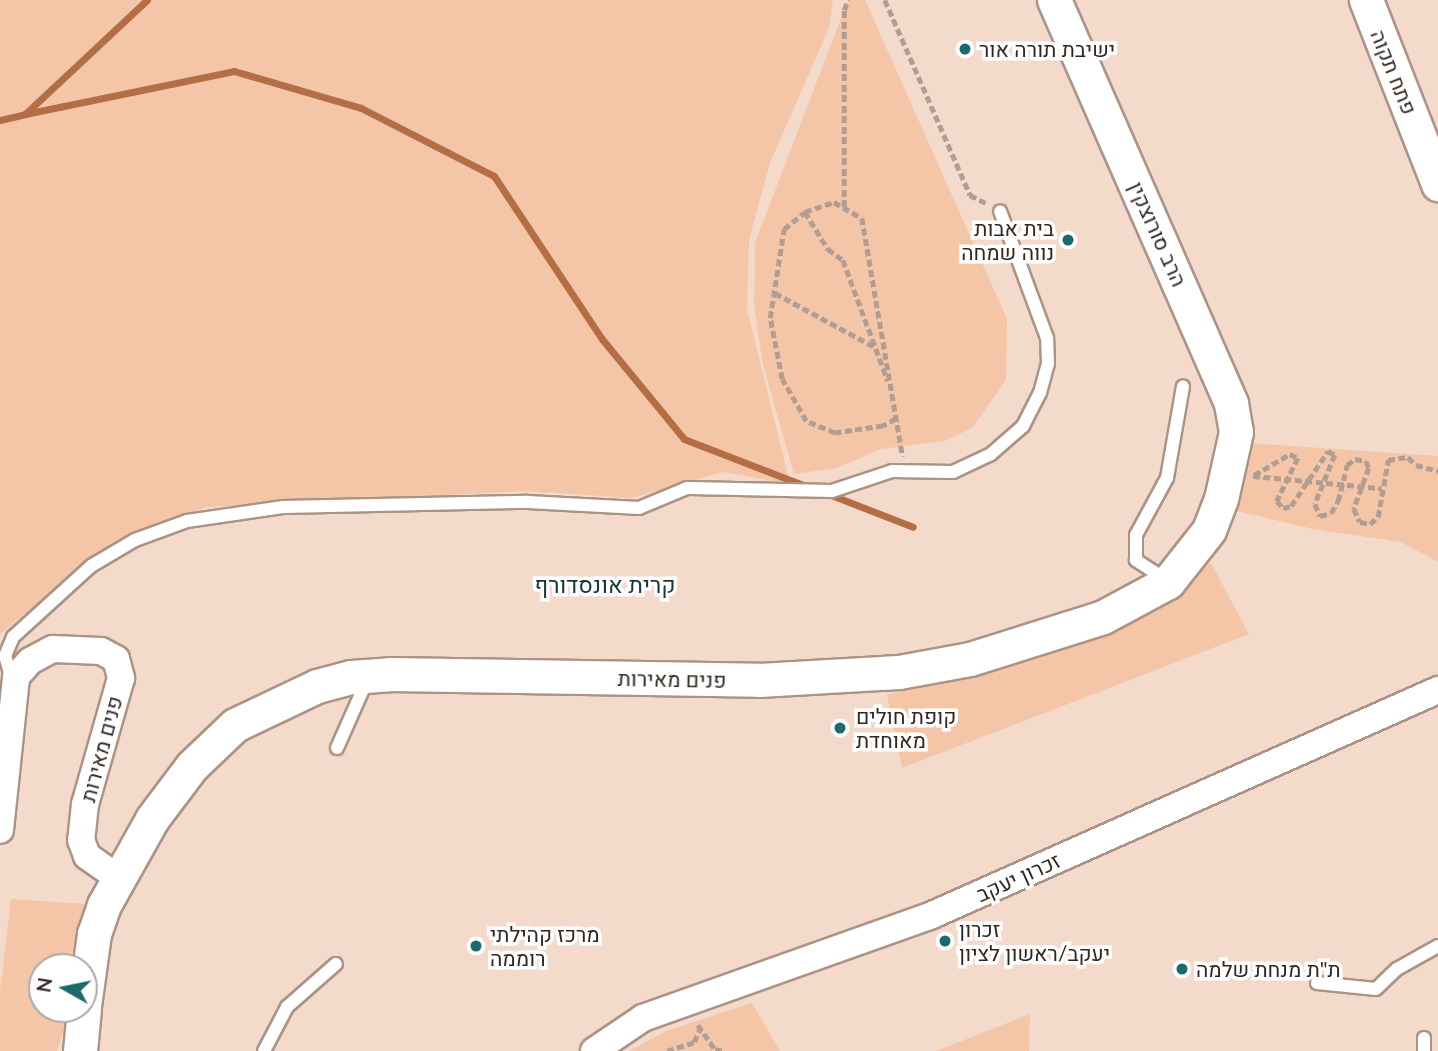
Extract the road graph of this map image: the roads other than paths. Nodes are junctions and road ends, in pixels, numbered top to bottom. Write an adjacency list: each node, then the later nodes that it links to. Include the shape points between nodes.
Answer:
1 (1054, 0): 6 (street, הרב סורוצקין, via 1222,378 1236,432)
2 (1366, 0): 3 (street, פתח תקוה)
3 (1438, 184)
4 (1000, 211): 9 (lane, via 1047,338 1048,364 1023,426 991,454 953,472 892,471 832,491 688,488 639,508 528,502 284,507 187,521 135,540 92,566 13,637 5,656)
5 (1183, 386): 7 (lane, via 1167,478 1136,535 1136,560)
6 (1234, 483): 7 (street, פנים מאירות, via 1209,530)
7 (1168, 582): 8 (street, פנים מאירות, via 1103,617 970,659 899,672 759,680)
8 (369, 676): 11 (lane); 14 (street, פנים מאירות, via 317,686 235,726 192,766 152,819)
9 (16, 677): 12 (street); 14 (street, פנים מאירות, via 30,662 53,649 101,651 116,659 121,678 85,804 80,840 87,856)
10 (1438, 690): 22 (street, זכרון יעקב, via 932,915 643,1018)
11 (337, 748)
12 (4, 755): 13 (street)
13 (0, 830)
14 (119, 878): 16 (street, פנים מאירות, via 94,934)
15 (1438, 946): 18 (lane, via 1397,969 1376,989)
16 (91, 953)
17 (335, 964): 21 (lane, via 287,1007)
18 (1317, 984)
19 (83, 1023): 20 (street, פנים מאירות)
20 (80, 1051)
21 (264, 1051)
22 (594, 1051)

